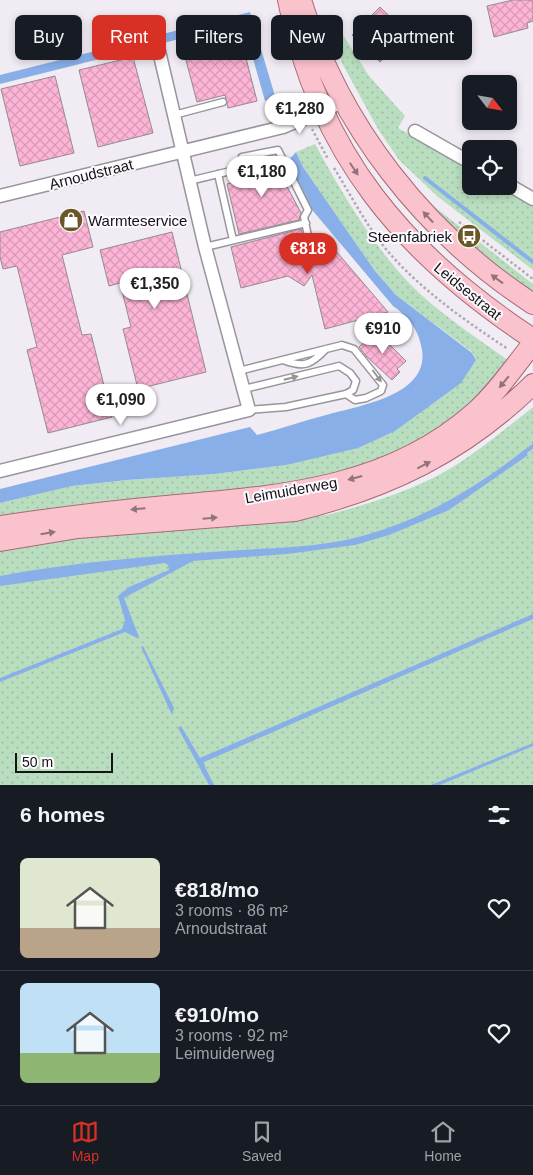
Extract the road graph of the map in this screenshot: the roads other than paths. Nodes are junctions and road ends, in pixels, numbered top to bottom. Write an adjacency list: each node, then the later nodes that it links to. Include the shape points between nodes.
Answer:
1 (288, 0): 6 (main road, Leidsestraat, via 293,27)
2 (301, 0): 5 (main road, Leidsestraat, via 328,74)
3 (161, 60): 7 (street)
4 (223, 102): 7 (lane)
5 (343, 102): 6 (street, Arnoudstraat); 20 (main road, Leidsestraat, one-way to 5, via 486,271 407,194)
6 (322, 112): 9 (street, Arnoudstraat, via 283,127); 21 (main road, Leidsestraat, one-way to 21, via 356,172 399,227 430,260)
7 (173, 115): 9 (street)
8 (415, 131): 10 (street)
9 (181, 151): 12 (street); 14 (street, Arnoudstraat)
10 (462, 158)
11 (218, 174): 12 (lane); 16 (lane, via 243,168 242,157 278,150 308,210 304,217); 18 (lane)
12 (189, 181): 19 (street)
13 (517, 190): 15 (street)
14 (0, 196)
15 (533, 199)
16 (306, 223): 17 (lane); 18 (lane)
17 (308, 236)
18 (233, 240): 19 (lane)
19 (204, 247): 22 (street)
20 (533, 304)
21 (533, 341): 28 (main road, Leimuiderweg, one-way to 28, via 495,393 473,413 402,460 370,474 274,497 98,513)
22 (239, 371): 24 (street); 25 (lane, one-way to 25, via 342,344 354,349 383,385 381,391 366,398 354,400)
23 (533, 384): 29 (main road, Leimuiderweg, one-way to 23, via 78,528 295,511 330,502 362,492 447,453 487,425)
24 (244, 389): 25 (lane, one-way to 25, via 339,366 356,381 353,390); 26 (street)
25 (346, 394): 26 (lane, via 286,407)
26 (249, 410): 27 (street)
27 (0, 471)
28 (0, 526)
29 (0, 541)

